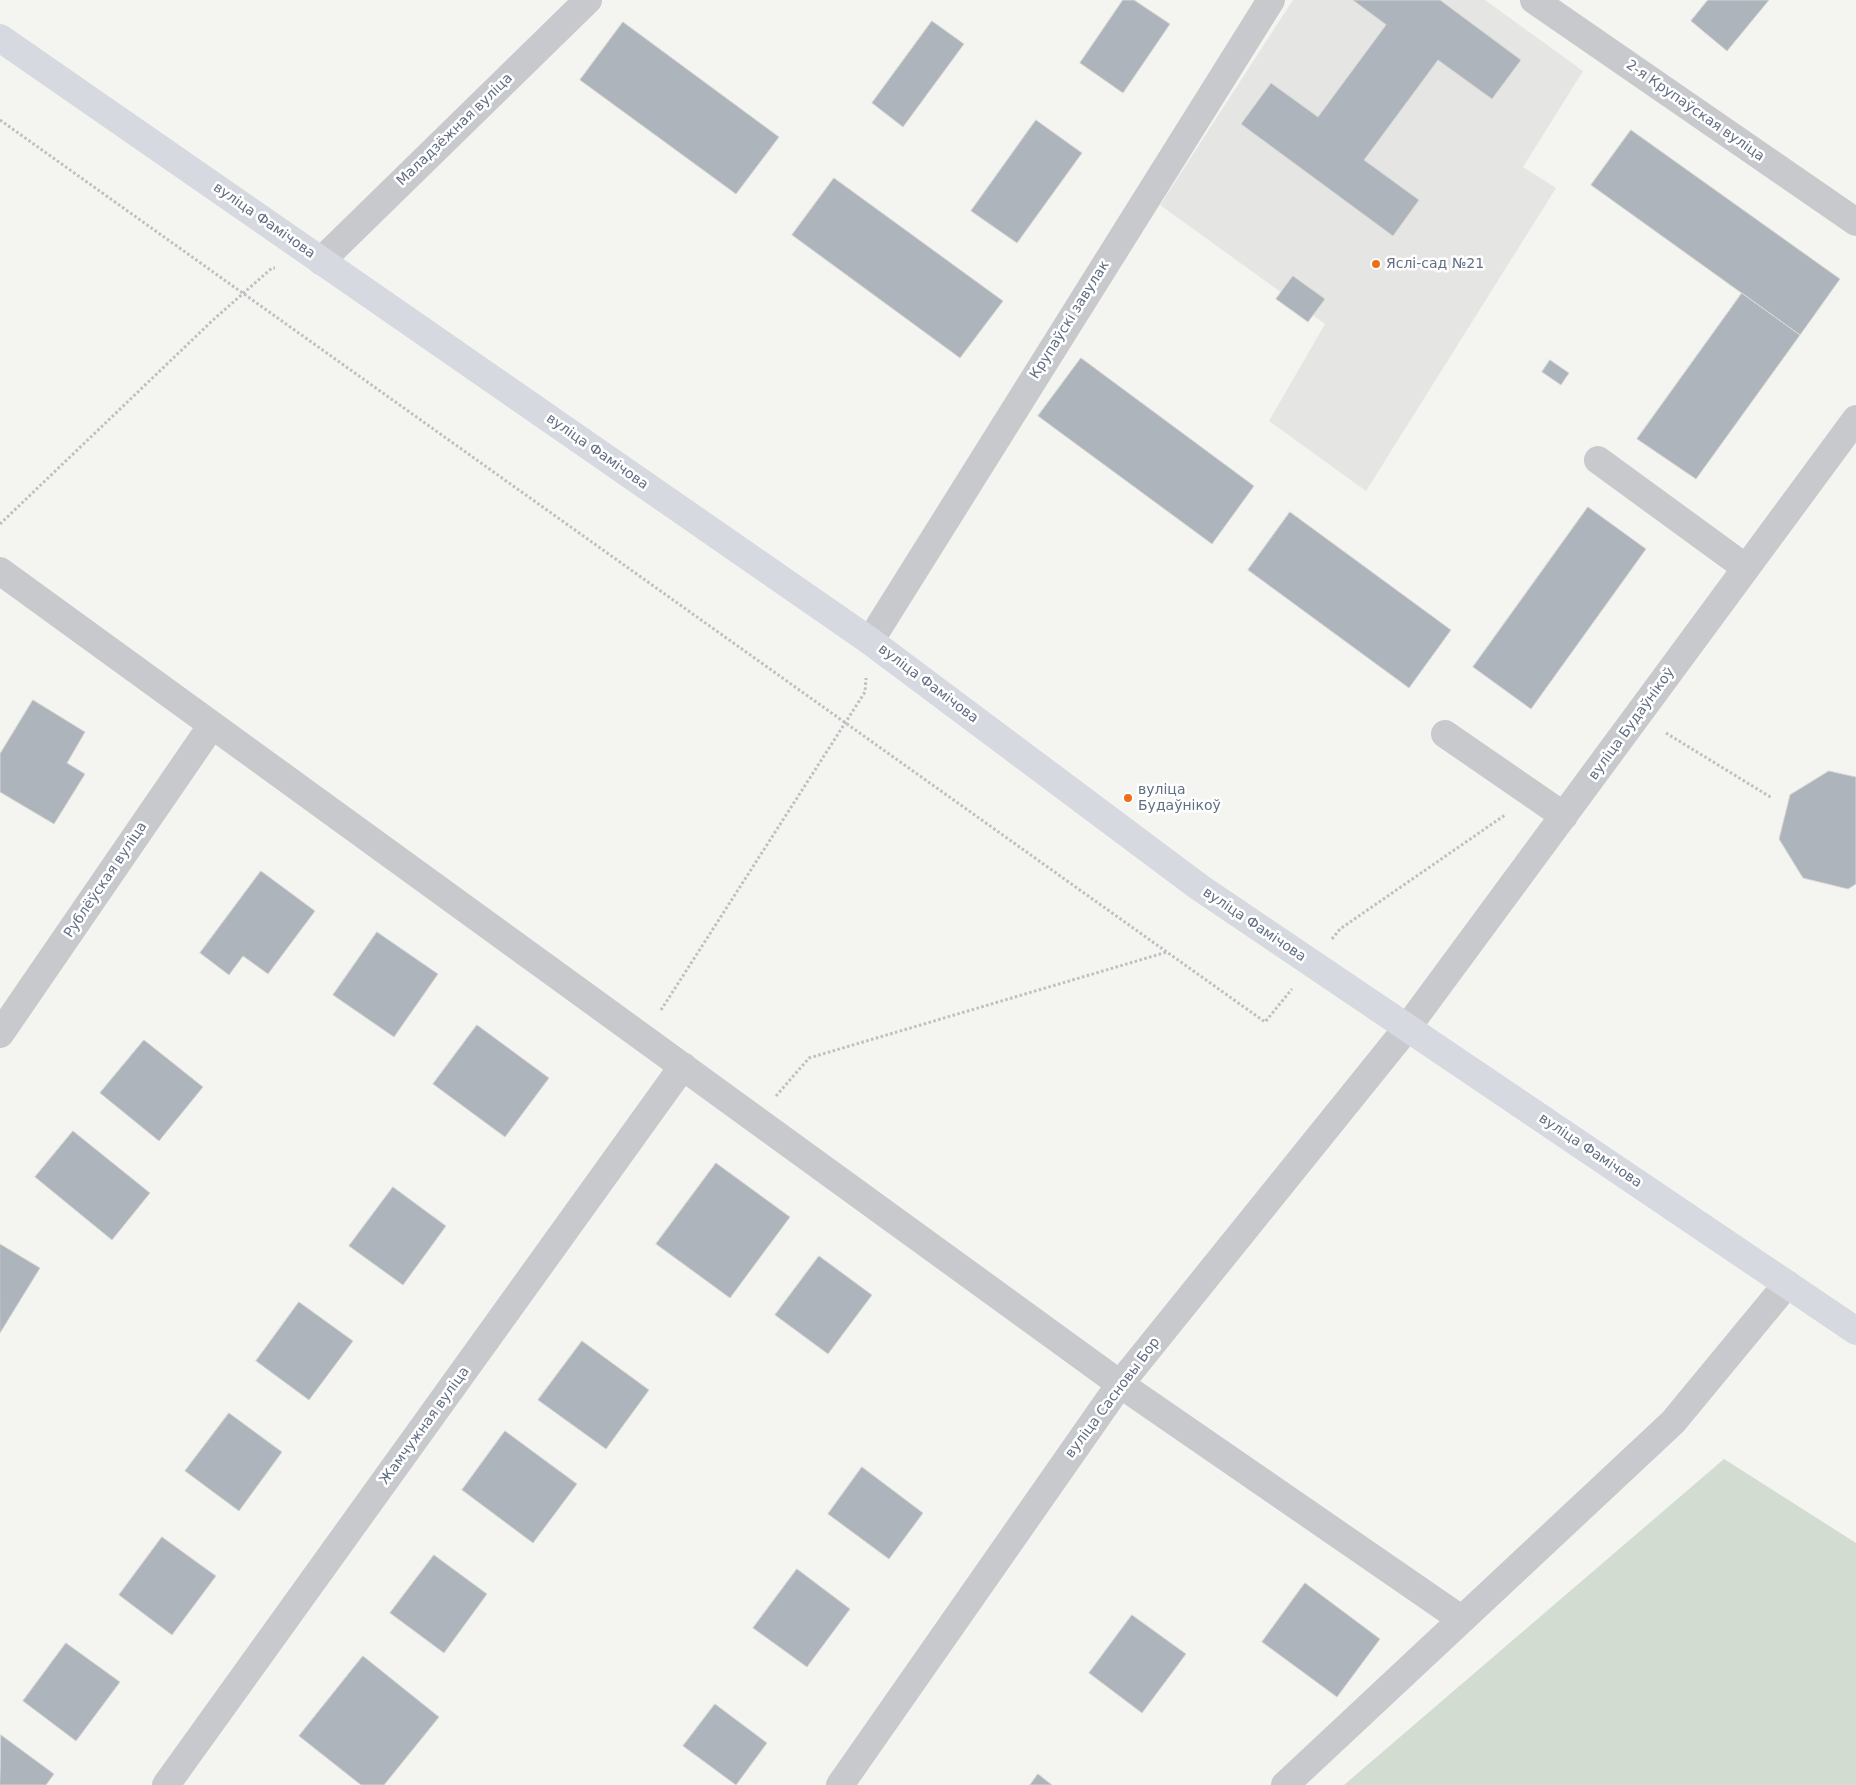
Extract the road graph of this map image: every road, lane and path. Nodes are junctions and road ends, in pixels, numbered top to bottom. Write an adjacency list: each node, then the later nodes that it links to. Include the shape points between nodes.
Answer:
1 (588, 0): 7 (street, Маладзёжная вуліца)
2 (1271, 0): 14 (street, Крупаўскі завулак)
3 (1534, 0): 6 (street, 2-я Крупаўская вуліца)
4 (0, 38): 7 (main road, вуліца Фамічова)
5 (0, 120): 8 (path)
6 (1856, 222)
7 (321, 261): 8 (path, via 272,268); 14 (main road, вуліца Фамічова)
8 (243, 293): 11 (path); 16 (path)
9 (1856, 419): 12 (street, вуліца Будаўнікоў)
10 (1598, 460): 12 (street)
11 (0, 524)
12 (1746, 568): 15 (street, вуліца Будаўнікоў)
13 (0, 571): 17 (street)
14 (870, 641): 16 (path, via 865,692); 23 (main road, вуліца Фамічова, via 1199,887)
15 (1638, 716): 20 (path); 21 (street, вуліца Будаўнікоў)
16 (845, 723): 22 (path); 26 (path)
17 (212, 725): 25 (street, Рублёўская вуліца); 26 (street)
18 (1445, 734): 19 (street)
19 (1534, 796): 21 (street); 23 (path, via 1340,929)
20 (1772, 798)
21 (1564, 816): 24 (street, вуліца Будаўнікоў)
22 (1167, 952): 23 (path, via 1265,1022); 28 (path, via 809,1058)
23 (1312, 964): 24 (main road, вуліца Фамічова)
24 (1407, 1028): 29 (main road, вуліца Фамічова); 31 (street, вуліца Сасновы Бор)
25 (0, 1034)
26 (643, 1038): 27 (street)
27 (683, 1066): 28 (street); 33 (street, Жамчужная вуліца)
28 (755, 1119): 31 (street)
29 (1787, 1284): 30 (main road, вуліца Фамічова); 32 (street, via 1673,1422)
30 (1856, 1331)
31 (1120, 1384): 32 (street); 34 (street, вуліца Сасновы Бор)
32 (1461, 1619): 35 (street)
33 (166, 1785)
34 (840, 1785)
35 (1285, 1785)

